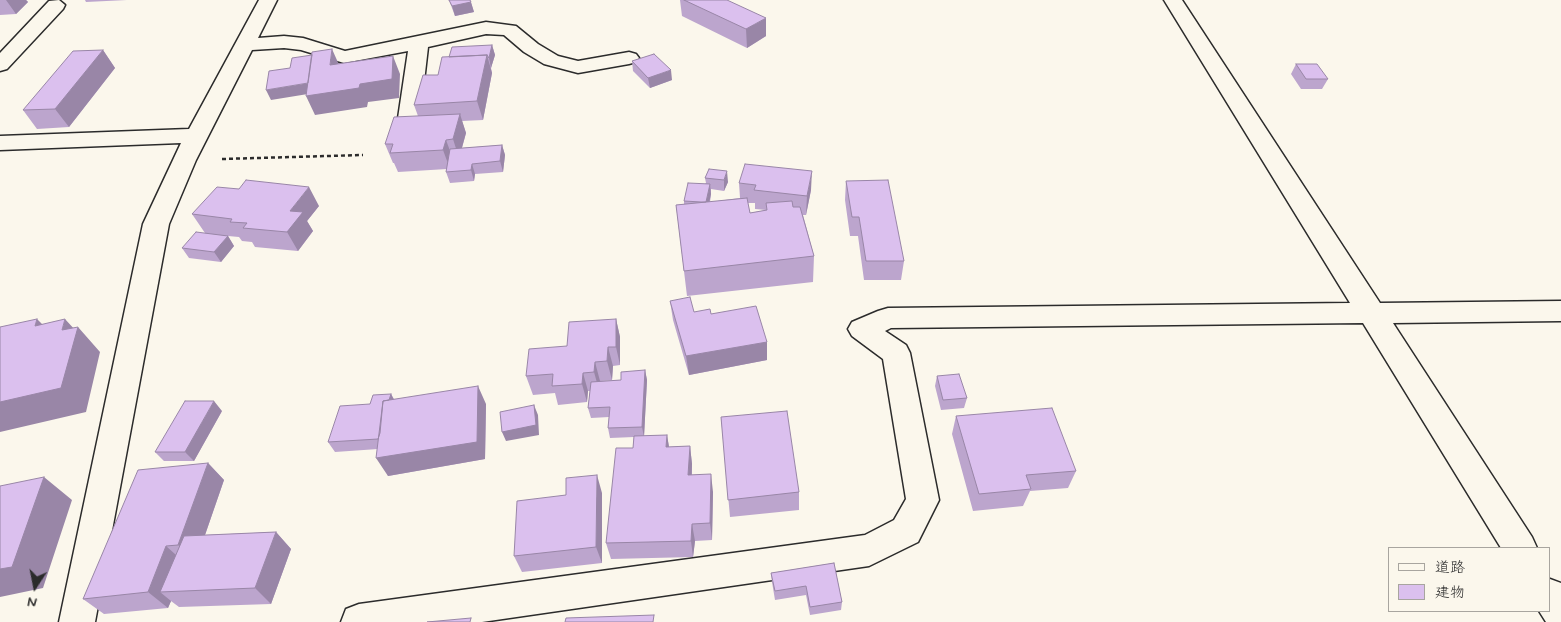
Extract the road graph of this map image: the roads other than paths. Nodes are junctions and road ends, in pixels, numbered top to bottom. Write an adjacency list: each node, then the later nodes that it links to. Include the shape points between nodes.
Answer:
1 (268, 0): 5 (street)
2 (1173, 0): 12 (street)
3 (56, 5): 7 (street)
4 (419, 43): 5 (street, via 344,57 303,44); 6 (street, via 486,28 509,30 551,60 578,66); 8 (street)
5 (244, 45): 9 (street)
6 (629, 58)
7 (0, 64)
8 (408, 125)
9 (196, 136): 10 (street); 16 (street, via 156,224)
10 (0, 142)
11 (1561, 311): 12 (street)
12 (1372, 315): 13 (street); 17 (street, via 888,318 862,328 896,353 923,500 906,531 869,550)
13 (1519, 547)
14 (1551, 598): 15 (street)
15 (1561, 614)
16 (77, 622)
17 (359, 622)

